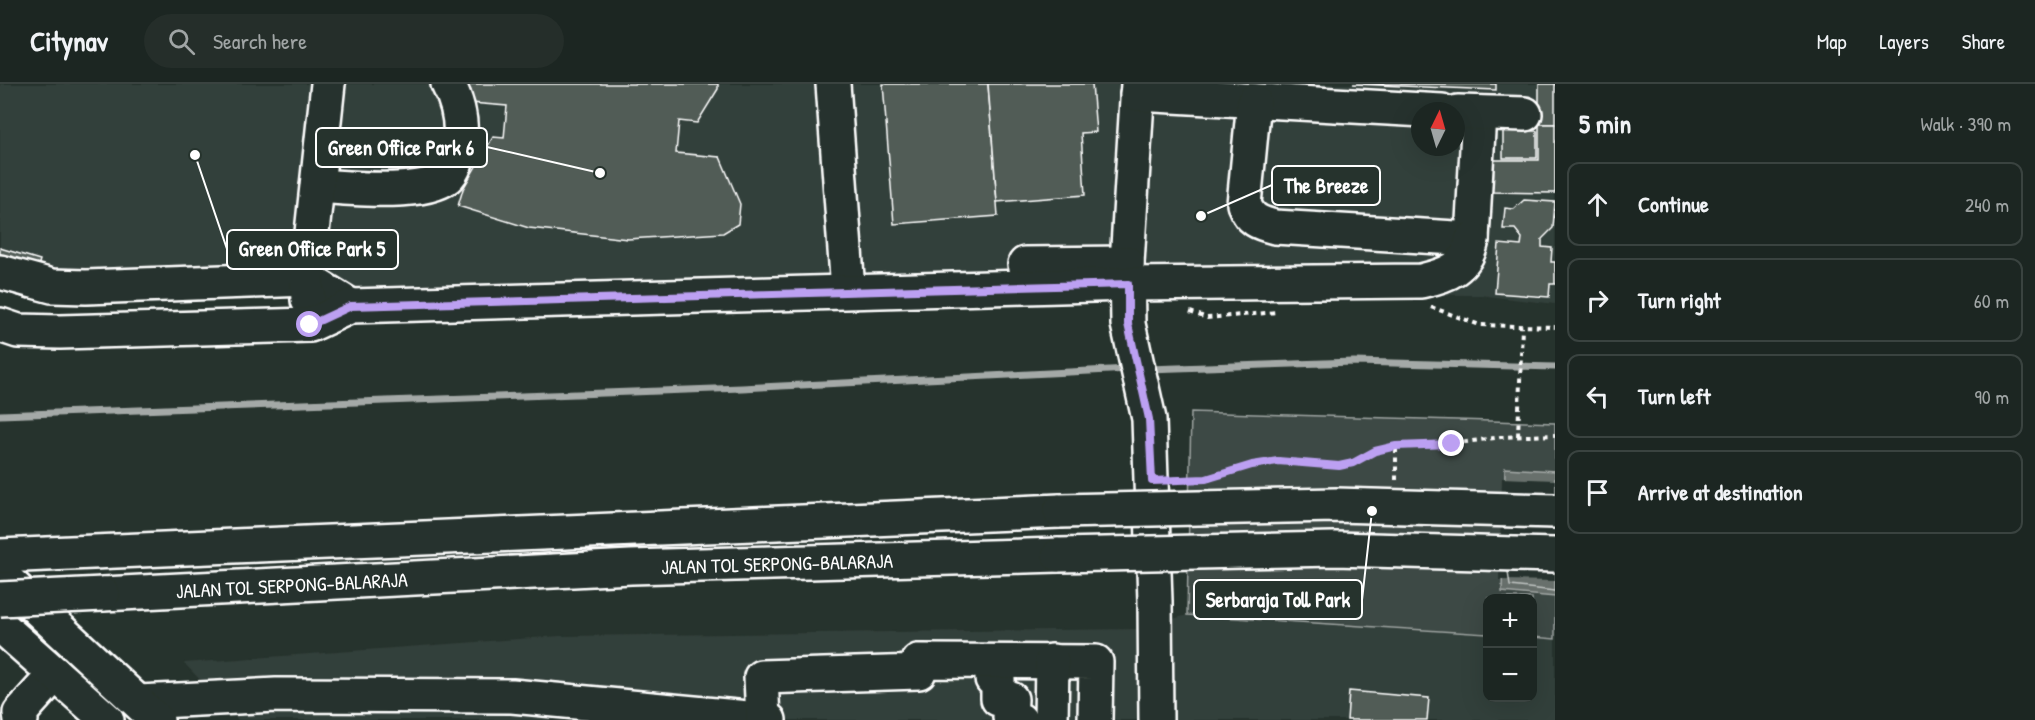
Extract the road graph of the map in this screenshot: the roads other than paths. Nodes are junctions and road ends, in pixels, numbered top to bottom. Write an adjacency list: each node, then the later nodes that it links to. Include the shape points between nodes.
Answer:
1 (328, 84): 9 (main road)
2 (448, 84): 9 (main road, via 457,106 460,137 456,160 445,178 413,187)
3 (833, 84): 14 (main road)
4 (1138, 89): 5 (main road); 12 (main road)
5 (1254, 101): 6 (main road); 10 (main road, via 1244,204 1258,223 1323,231)
6 (1411, 109)
7 (1467, 112): 8 (main road); 10 (main road)
8 (1525, 114)
9 (318, 186): 13 (main road)
10 (1472, 239): 12 (main road, via 1467,257 1459,267 1421,281 1164,283)
11 (0, 272): 13 (main road, via 52,286 86,287)
12 (1128, 273): 14 (main road); 36 (main road, via 1128,324 1149,419)
13 (307, 279): 15 (main road); 17 (main road)
14 (847, 281): 15 (main road)
15 (351, 306): 17 (main road)
16 (0, 325): 17 (main road, via 18,331 60,332)
17 (310, 325)
18 (1555, 511): 20 (main road, JALAN TOL SERPONG–BALARAJA, bridge, via 1336,505 1060,511)
19 (1555, 555): 22 (main road, JALAN TOL SERPONG–BALARAJA, bridge, via 1335,549 631,567)
20 (0, 556)
21 (0, 574): 27 (main road)
22 (0, 599)
23 (0, 625): 26 (main road)
24 (1052, 661): 25 (main road); 34 (main road); 35 (main road, via 1096,662)
25 (993, 669): 28 (main road, via 918,661 919,672 761,677); 32 (main road); 33 (main road, via 998,679 998,699 1011,699 1010,718)
26 (54, 674): 29 (main road, via 20,713); 30 (main road)
27 (148, 711): 28 (main road, via 276,695 512,696)
28 (763, 719): 31 (main road)
29 (21, 720)
30 (107, 720)
31 (769, 720)
32 (990, 720)
33 (1020, 720)
34 (1051, 720)
35 (1095, 720)
36 (1156, 720)

